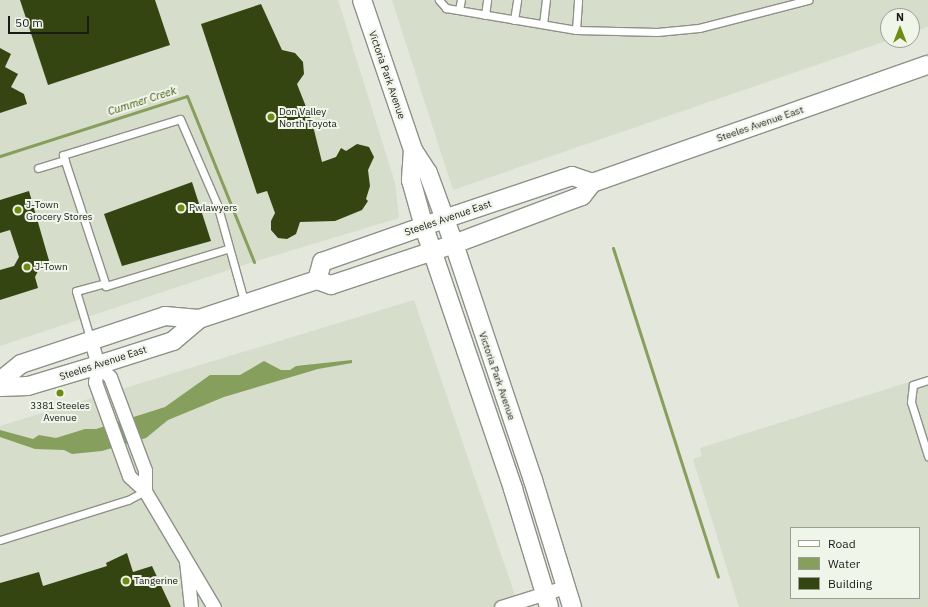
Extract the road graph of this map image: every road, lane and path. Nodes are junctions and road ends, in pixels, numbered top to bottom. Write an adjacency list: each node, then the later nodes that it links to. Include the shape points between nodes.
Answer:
1 (362, 0): 15 (main road, Victoria Park Avenue)
2 (439, 0): 9 (lane, via 446,8)
3 (461, 0): 9 (lane)
4 (487, 0): 10 (lane)
5 (517, 0): 11 (lane)
6 (546, 0): 12 (lane)
7 (578, 0): 13 (lane)
8 (808, 0): 13 (lane, via 699,28 657,32)
9 (459, 10): 10 (lane)
10 (485, 15): 11 (lane)
11 (514, 20): 12 (lane)
12 (543, 24): 13 (lane)
13 (576, 30)
14 (928, 65): 18 (main road, Steeles Avenue East)
15 (413, 150): 19 (main road, Victoria Park Avenue, via 428,173); 20 (main road, Victoria Park Avenue, via 411,180)
16 (65, 160): 17 (lane); 22 (lane, via 63,155 180,119 217,204); 25 (lane)
17 (38, 168)
18 (592, 183): 19 (main road, Steeles Avenue East, via 572,176); 21 (main road, Steeles Avenue East, via 582,196)
19 (444, 218): 20 (main road, Steeles Avenue East); 21 (main road, Victoria Park Avenue)
20 (424, 227): 23 (main road, Victoria Park Avenue); 24 (main road, Steeles Avenue East, via 322,262)
21 (454, 244): 23 (main road, Steeles Avenue East); 39 (main road, Victoria Park Avenue, via 533,480)
22 (227, 249): 25 (lane, via 106,286); 26 (lane)
23 (432, 252): 24 (main road, Steeles Avenue East, via 332,285); 40 (main road, Victoria Park Avenue)
24 (316, 280): 26 (main road, Steeles Avenue East)
25 (105, 283): 28 (lane, via 76,291)
26 (245, 304): 27 (main road, Steeles Avenue East)
27 (199, 319): 28 (main road, Steeles Avenue East, via 165,316); 29 (main road, Steeles Avenue East, via 173,341)
28 (91, 341): 29 (street); 31 (main road, Steeles Avenue East, via 21,364)
29 (98, 365): 32 (main road, Steeles Avenue East, via 28,386); 36 (street, via 110,376 145,470); 36 (street, via 95,382 121,455 129,476)
30 (928, 380): 33 (lane, via 913,385 910,402)
31 (0, 381)
32 (0, 386)
33 (920, 432): 34 (lane); 35 (lane)
34 (928, 436)
35 (928, 456)
36 (145, 491): 37 (lane, via 128,500); 38 (street)
37 (0, 540)
38 (186, 557): 41 (street); 42 (street)
39 (565, 587): 40 (street); 44 (main road, Victoria Park Avenue)
40 (547, 600): 43 (street)
41 (191, 607)
42 (214, 607)
43 (501, 607)
44 (572, 607)

